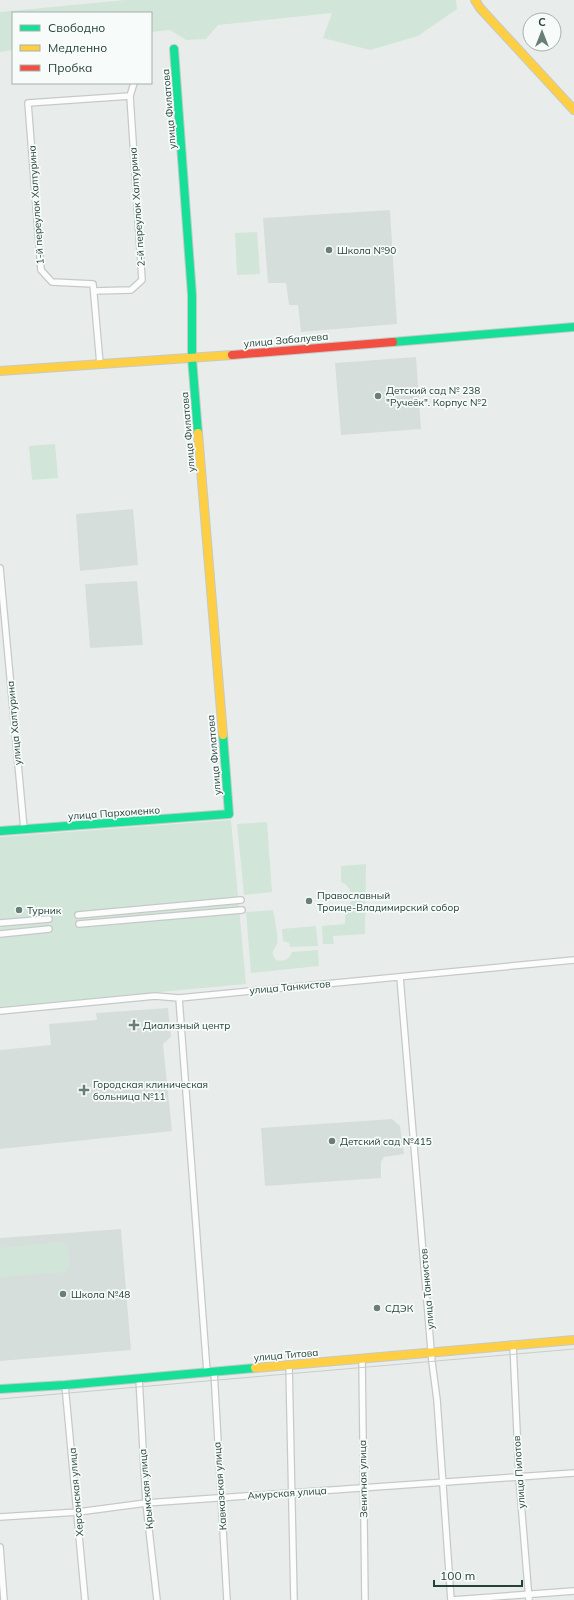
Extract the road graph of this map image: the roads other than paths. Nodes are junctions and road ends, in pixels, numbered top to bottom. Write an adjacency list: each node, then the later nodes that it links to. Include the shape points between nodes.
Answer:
1 (475, 0): 5 (street)
2 (174, 49): 8 (street, улица Филатова, via 192,295)
3 (134, 84): 4 (street, 2-й переулок Халтурина)
4 (130, 96): 6 (street, 2-й переулок Халтурина, via 142,280 131,290); 6 (street, 1-й переулок Халтурина, via 28,103 41,270 52,282 93,284)
5 (574, 110)
6 (94, 291): 9 (street)
7 (574, 327): 8 (street, улица Забалуева)
8 (192, 358): 9 (street, улица Забалуева); 12 (street, улица Филатова)
9 (100, 364): 10 (street, улица Забалуева)
10 (0, 372)
11 (0, 568): 13 (street, улица Халтурина)
12 (229, 814): 13 (street, улица Пархоменко)
13 (24, 829): 14 (street, улица Пархоменко)
14 (0, 831)
15 (241, 900): 17 (street)
16 (242, 910): 20 (street)
17 (78, 914)
18 (49, 919): 19 (street)
19 (0, 923)
20 (79, 924)
21 (50, 929): 22 (street)
22 (0, 934)
23 (574, 960): 24 (street, улица Танкистов)
24 (400, 977): 25 (street, улица Танкистов); 29 (street, улица Танкистов)
25 (179, 998): 26 (street, улица Танкистов, via 155,996); 32 (street)
26 (0, 1010)
27 (574, 1340): 28 (street, улица Титова)
28 (513, 1344): 29 (street, улица Титова); 37 (street, улица Пилотов)
29 (433, 1352): 30 (street, улица Титова); 38 (street, улица Танкистов)
30 (362, 1358): 31 (street, улица Титова); 39 (street, Зенитная улица)
31 (289, 1365): 32 (street, улица Титова); 40 (street)
32 (210, 1372): 33 (street, улица Титова); 41 (street, Кавказская улица)
33 (139, 1378): 34 (street, улица Титова); 42 (street, Крымская улица)
34 (65, 1385): 35 (street, улица Титова); 43 (street, Херсонская улица)
35 (0, 1389)
36 (574, 1473): 37 (street, Амурская улица)
37 (520, 1477): 38 (street, Амурская улица); 48 (street, улица Пилотов)
38 (443, 1482): 39 (street, Амурская улица); 55 (street, улица Танкистов)
39 (363, 1487): 40 (street, Амурская улица); 54 (street, Зенитная улица)
40 (291, 1492): 41 (street, Амурская улица); 53 (street)
41 (220, 1498): 42 (street, Амурская улица); 52 (street, Кавказская улица)
42 (146, 1503): 43 (street, Амурская улица); 51 (street, Крымская улица)
43 (78, 1512): 44 (street, Амурская улица); 50 (street, Херсонская улица)
44 (0, 1517)
45 (0, 1547): 46 (street)
46 (1, 1574): 49 (street)
47 (574, 1591): 48 (street)
48 (529, 1597): 55 (street)
49 (4, 1600)
50 (86, 1600)
51 (157, 1600)
52 (227, 1600)
53 (294, 1600)
54 (365, 1600)
55 (452, 1600)

